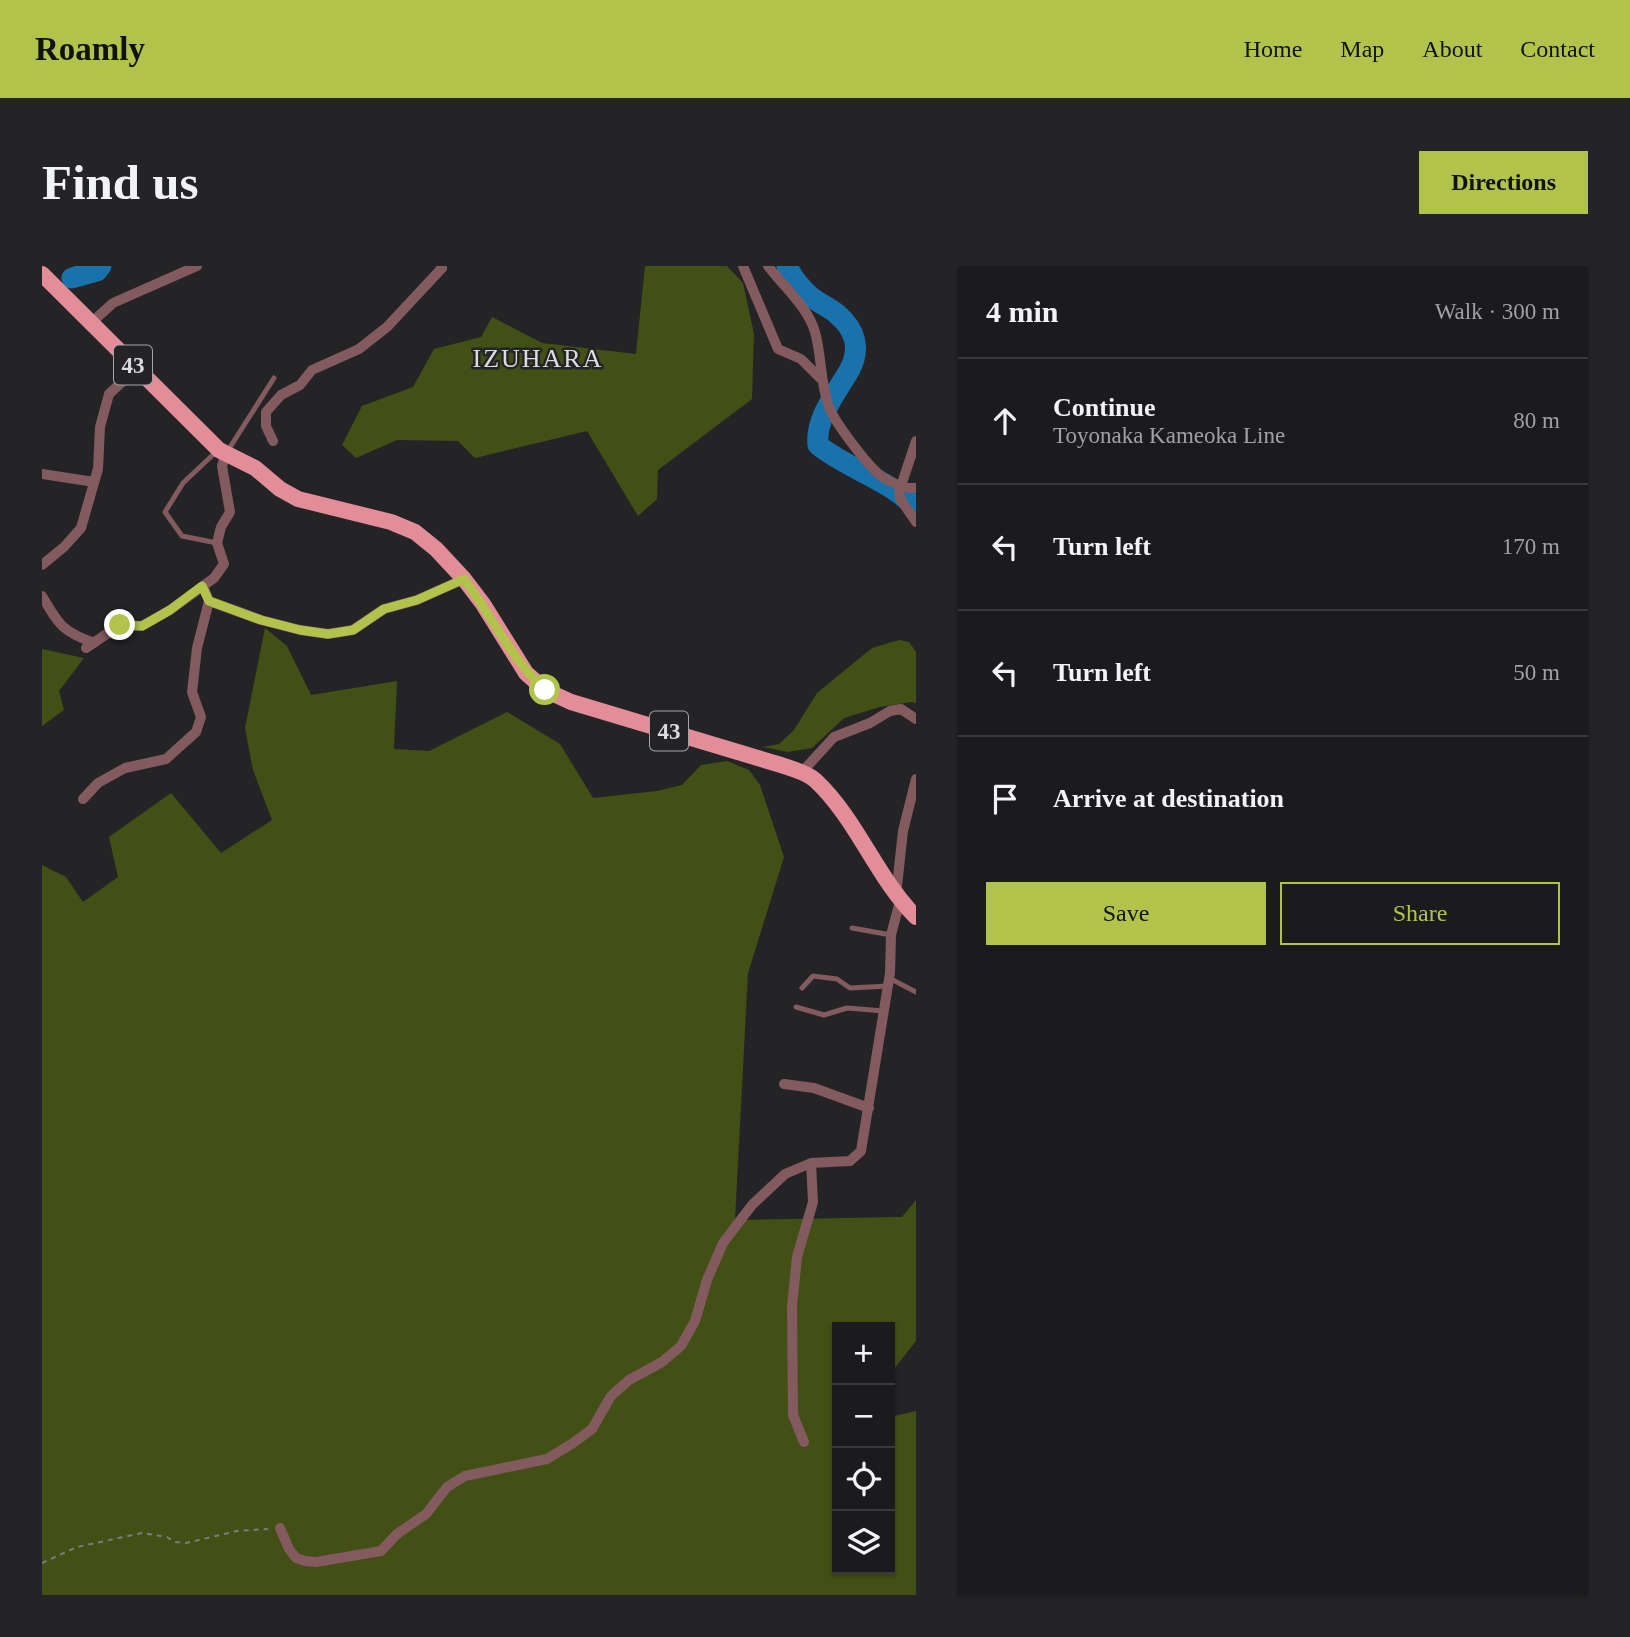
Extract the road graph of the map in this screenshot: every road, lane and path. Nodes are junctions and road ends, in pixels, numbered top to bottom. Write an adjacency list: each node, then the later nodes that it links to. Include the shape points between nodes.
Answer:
1 (197, 266): 6 (street, via 113,303)
2 (440, 266): 11 (street, via 387,327 359,349 312,370 300,385 281,395 266,412)
3 (743, 266): 9 (street, via 778,349 801,359)
4 (768, 266): 9 (street, via 815,331)
5 (42, 274): 6 (main road, 43)
6 (91, 323): 7 (main road, 43)
7 (137, 368): 12 (main road, 43); 14 (street, via 109,394)
8 (274, 378): 12 (lane)
9 (821, 379): 15 (street, via 838,427 879,474)
10 (916, 440): 15 (street)
11 (273, 441)
12 (222, 452): 18 (street, via 230,512); 18 (lane, via 183,483 165,512 182,536); 20 (main road, 43, via 298,499 415,532)
13 (42, 474): 14 (street)
14 (94, 482): 19 (street, via 81,528)
15 (901, 485): 16 (street); 17 (street, via 901,500)
16 (916, 488)
17 (916, 522)
18 (217, 543): 21 (street, via 224,564)
19 (42, 565)
20 (464, 579): 23 (street, via 384,609 353,630 328,634 261,620); 25 (main road, 43, via 526,673 545,690 571,702)
21 (202, 586): 22 (street, via 142,626 120,625 90,646 68,633); 23 (street)
22 (42, 596)
23 (209, 601): 27 (street, via 192,692 201,716 197,732 166,759 125,768 98,783)
24 (916, 719): 25 (street, via 901,709 834,737)
25 (802, 772): 28 (main road, 43, via 835,803)
26 (916, 779): 28 (street, via 903,831)
27 (83, 799)
28 (898, 898): 29 (main road, 43); 31 (street)
29 (916, 916)
30 (852, 928): 31 (lane)
31 (891, 935): 32 (street)
32 (888, 982): 33 (lane, via 850,988 837,979 813,976); 34 (lane); 36 (street)
33 (802, 988)
34 (916, 992)
35 (796, 1007): 36 (lane, via 824,1015 847,1008)
36 (884, 1011): 38 (street)
37 (784, 1084): 38 (street, via 814,1088)
38 (869, 1108): 39 (street, via 856,1157)
39 (811, 1163): 40 (street, via 813,1202 797,1257 792,1306 793,1415); 41 (street, via 779,1179 723,1243 695,1321 681,1346 611,1396 592,1429 573,1443 547,1459 465,1476 447,1487 426,1514 381,1551 305,1561 289,1549)
40 (804, 1442)
41 (280, 1528): 42 (path, via 237,1531 186,1543 142,1534 77,1547)
42 (42, 1563)

